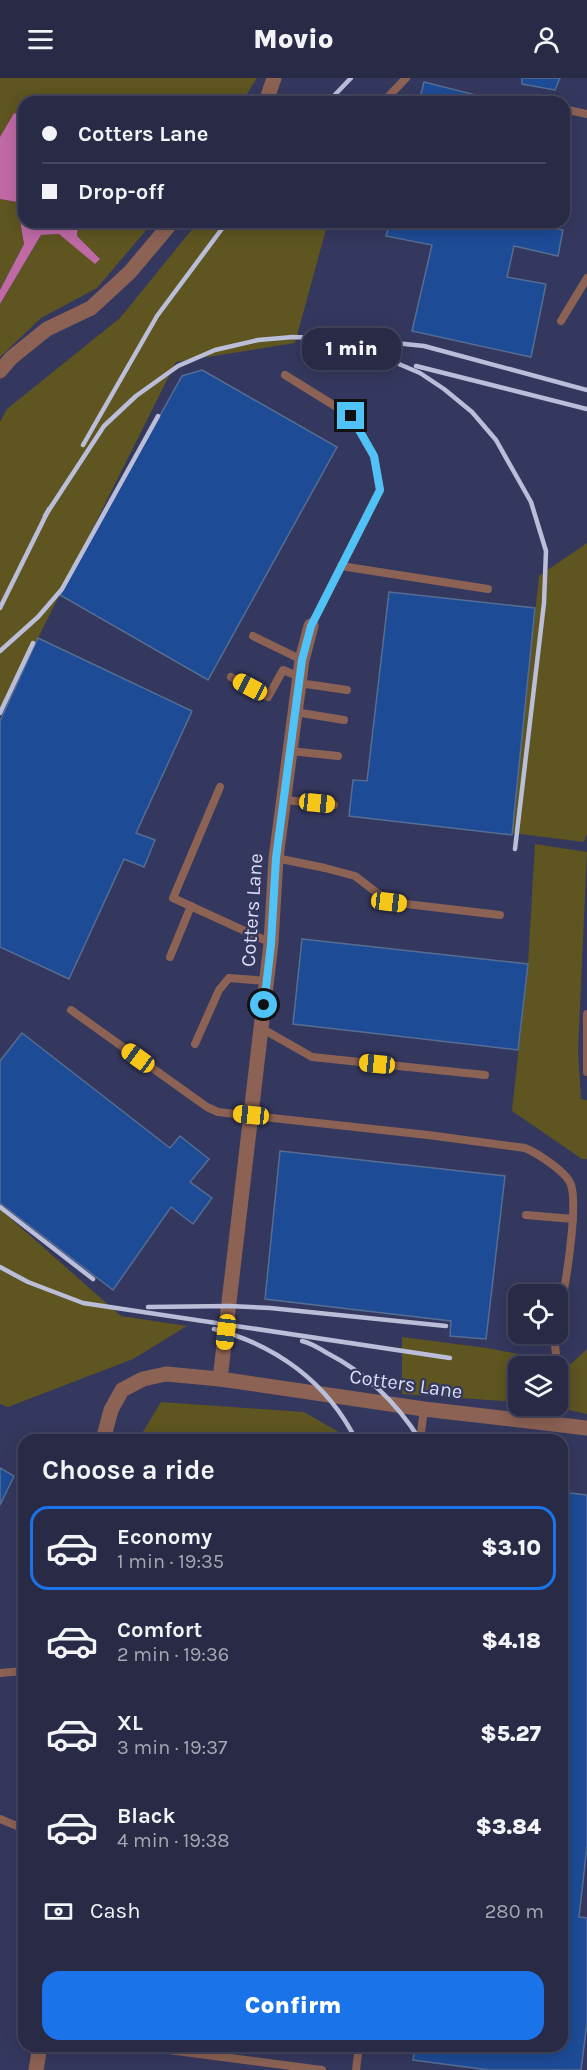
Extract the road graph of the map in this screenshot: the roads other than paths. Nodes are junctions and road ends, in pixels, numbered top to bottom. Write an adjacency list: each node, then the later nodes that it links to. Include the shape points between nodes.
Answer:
1 (274, 78): 3 (street)
2 (406, 78): 4 (lane)
3 (268, 96)
4 (389, 96)
5 (570, 110): 6 (lane)
6 (587, 114)
7 (167, 228): 10 (street, via 130,272 91,308 47,329)
8 (587, 278): 9 (lane)
9 (561, 321)
10 (0, 371)
11 (285, 375): 12 (lane, via 351,416 374,456 380,490)
12 (341, 566): 13 (lane); 14 (lane)
13 (488, 589)
14 (311, 626): 16 (street, Cotters Lane)
15 (252, 636): 16 (lane)
16 (302, 660): 18 (street, Cotters Lane)
17 (231, 677): 18 (lane, via 268,697 283,670)
18 (299, 680): 19 (lane); 20 (street, Cotters Lane)
19 (347, 690)
20 (295, 712): 21 (lane); 22 (street, Cotters Lane)
21 (344, 720)
22 (290, 751): 23 (lane); 25 (street, Cotters Lane)
23 (338, 756)
24 (220, 787): 28 (lane, via 173,898)
25 (284, 800): 26 (lane); 27 (street, Cotters Lane)
26 (334, 805)
27 (276, 858): 29 (lane, via 355,876 389,902); 30 (street, Cotters Lane)
28 (191, 906): 30 (lane); 31 (lane)
29 (500, 915)
30 (271, 944): 32 (street, Cotters Lane)
31 (170, 957)
32 (267, 981): 35 (street, Cotters Lane); 36 (lane, via 230,978 219,990)
33 (71, 1010): 39 (lane, via 207,1107)
34 (587, 1014): 37 (lane)
35 (261, 1028): 38 (lane, via 312,1057); 39 (street, Cotters Lane)
36 (195, 1044)
37 (587, 1072)
38 (485, 1075)
39 (251, 1115): 41 (lane, via 525,1148 566,1176 572,1185); 43 (street, Cotters Lane)
40 (526, 1215): 41 (lane)
41 (573, 1219): 42 (lane)
42 (566, 1284)
43 (220, 1378): 44 (street, Cotters Lane); 48 (street, Cotters Lane, via 166,1374 143,1379 122,1390)
44 (424, 1409): 46 (street, Cotters Lane); 49 (lane)
45 (553, 1416): 46 (lane)
46 (552, 1424): 47 (street, Cotters Lane)
47 (587, 1428)
48 (105, 1434)
49 (421, 1434)
50 (18, 1672): 51 (lane)
51 (0, 1673)
52 (0, 1819): 53 (lane)
53 (18, 1826)
54 (39, 2052): 57 (street)
55 (184, 2052): 58 (lane)
56 (358, 2052): 59 (lane)
57 (36, 2070)
58 (322, 2070)
59 (356, 2070)

